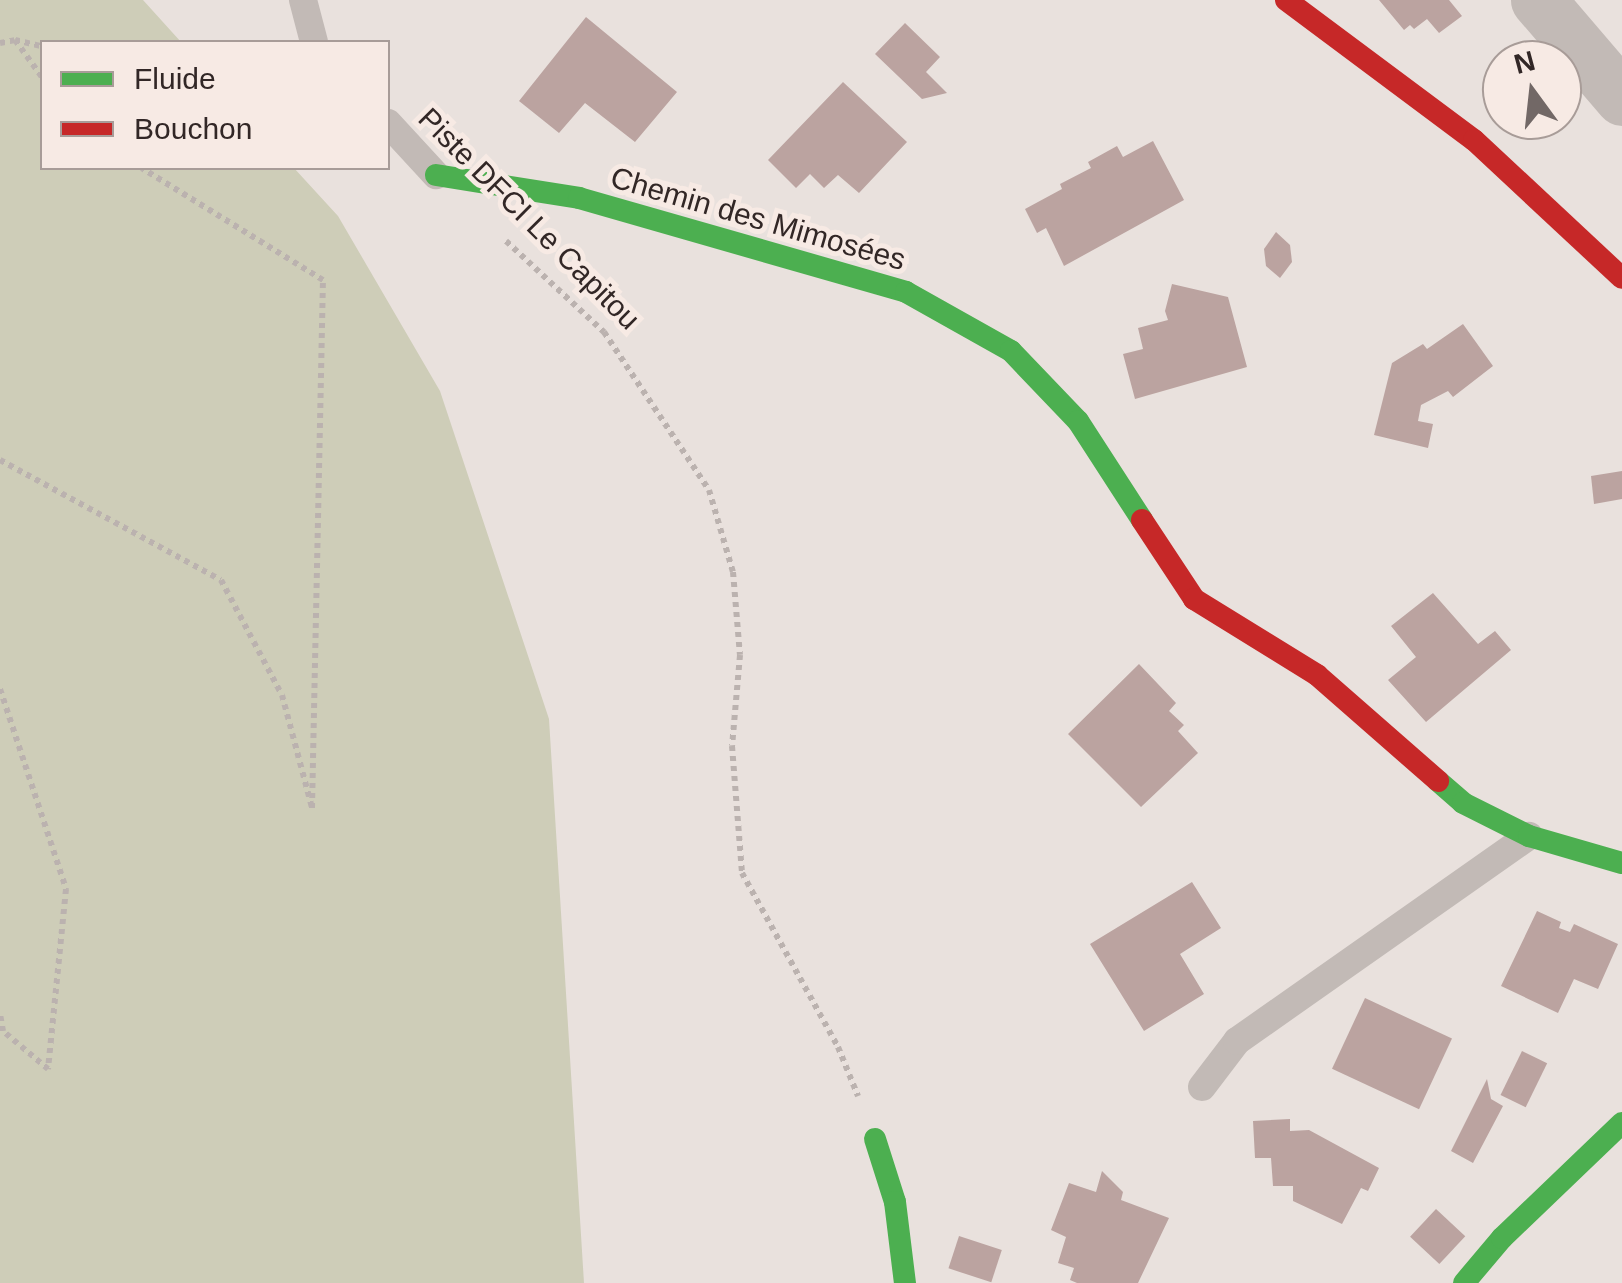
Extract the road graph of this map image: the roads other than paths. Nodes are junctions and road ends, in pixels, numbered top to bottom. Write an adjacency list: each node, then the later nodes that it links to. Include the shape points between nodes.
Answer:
1 (303, 0): 4 (lane)
2 (1286, 0): 8 (street, via 1474,140)
3 (1538, 0): 5 (street)
4 (313, 40)
5 (1622, 98)
6 (390, 126): 7 (lane, Piste DFCI Le Capitou)
7 (436, 175): 9 (street, Chemin des Mimosées, via 579,198 906,292 1011,351 1078,421 1194,599 1317,675 1463,803)
8 (1622, 278)
9 (1529, 836): 10 (street, Chemin des Mimosées); 11 (lane, via 1237,1041)
10 (1622, 862)
11 (1202, 1087)
12 (1622, 1123): 15 (street)
13 (875, 1139): 14 (street, via 896,1202)
14 (905, 1283)
15 (1464, 1283)

